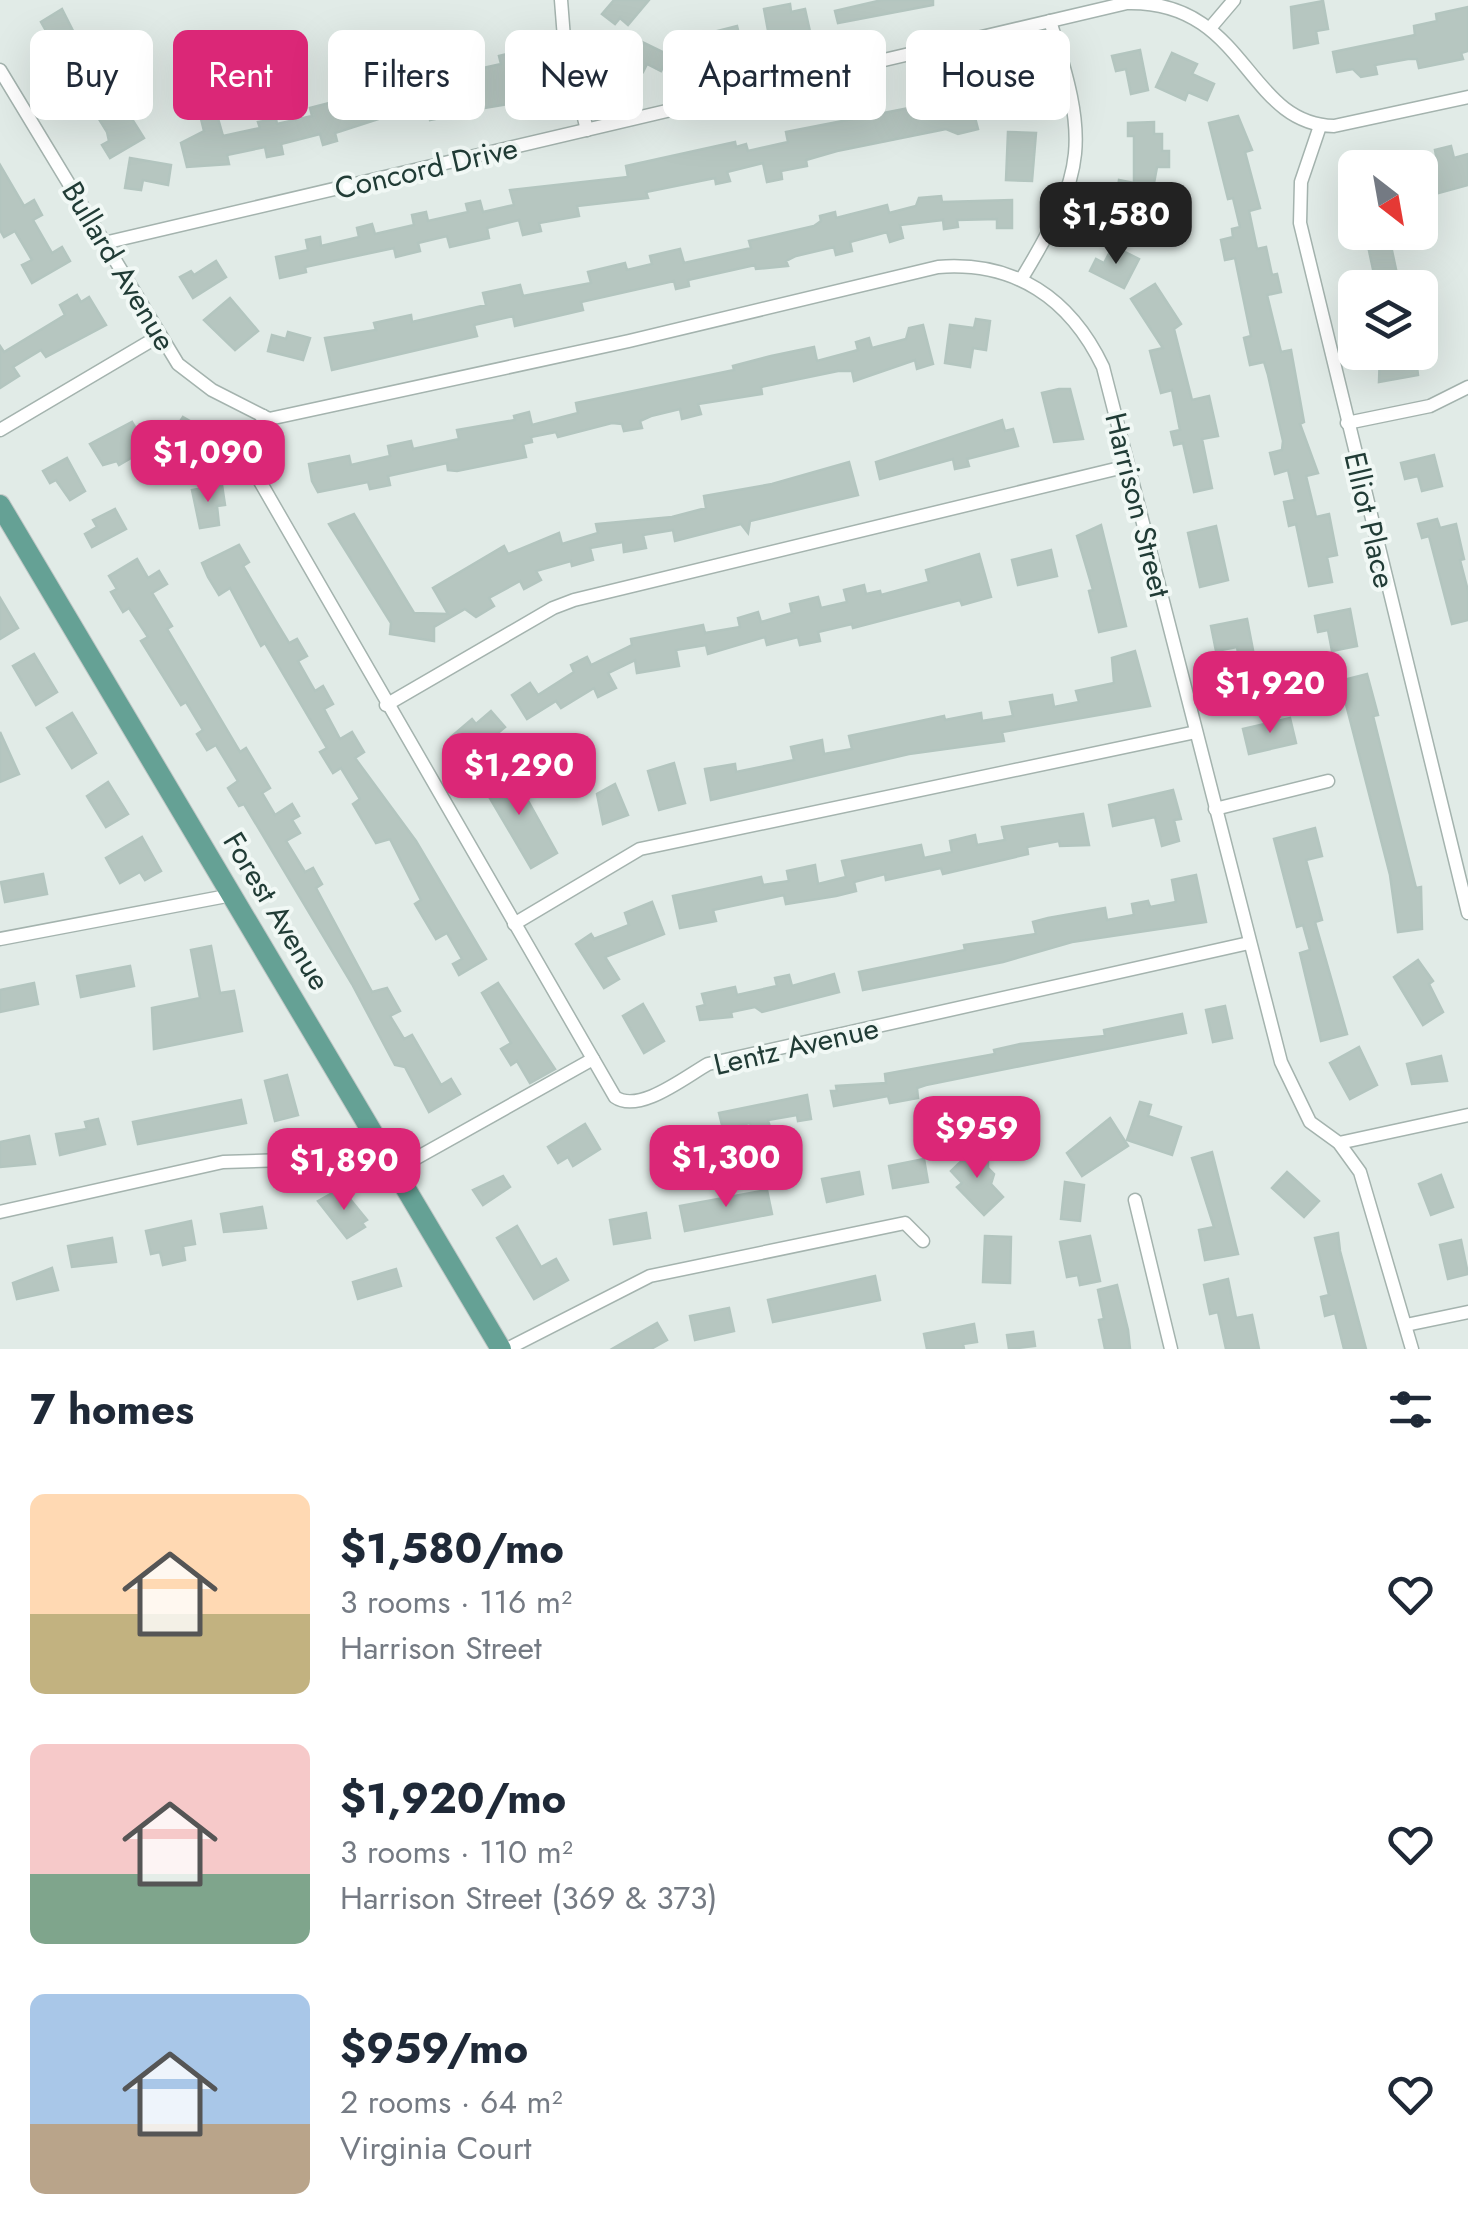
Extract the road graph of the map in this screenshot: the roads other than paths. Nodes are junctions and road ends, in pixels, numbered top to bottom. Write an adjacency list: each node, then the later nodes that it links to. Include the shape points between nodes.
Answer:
1 (561, 0): 8 (street)
2 (1234, 0): 4 (street)
3 (1050, 21): 4 (street, Concord Drive, via 1149,3); 8 (street, Concord Drive); 10 (street, via 1073,95 1078,147 1067,197)
4 (1211, 26): 7 (street, Concord Drive, via 1283,109)
5 (0, 70): 9 (street, Bullard Avenue)
6 (1468, 97): 7 (street)
7 (1320, 126): 14 (street, Elliot Place, via 1302,182 1300,223)
8 (586, 130): 9 (street, Concord Drive)
9 (104, 244): 11 (street, Bullard Avenue)
10 (1022, 278): 13 (street, via 987,267 938,267 610,346); 16 (street, Harrison Street, via 1071,318 1093,346)
11 (159, 336): 13 (street, Bullard Avenue, via 194,379); 15 (street)
12 (1468, 387): 14 (street, via 1418,410)
13 (263, 416): 18 (street, via 254,471)
14 (1346, 423): 23 (street, Elliot Place)
15 (0, 430)
16 (1128, 466): 18 (street, via 574,600); 19 (street, Harrison Street)
17 (0, 505): 22 (main road, Forest Avenue)
18 (386, 705): 24 (street)
19 (1196, 732): 21 (street, Harrison Street); 24 (street, via 640,849)
20 (1328, 781): 21 (street)
21 (1215, 809): 26 (street, Harrison Street)
22 (232, 894): 25 (street); 30 (main road, Forest Avenue)
23 (1468, 913)
24 (514, 924): 27 (street)
25 (0, 940)
26 (1249, 943): 27 (street, Lentz Avenue, via 708,1064 631,1104 615,1097); 29 (street, Harrison Street, via 1280,1062 1310,1122)
27 (593, 1060): 31 (street)
28 (1468, 1116): 29 (street)
29 (1339, 1143): 36 (street, Harrison Street, via 1360,1172)
30 (381, 1146): 31 (main road, Forest Avenue); 33 (street, via 316,1159 223,1162)
31 (395, 1170): 37 (main road, Forest Avenue)
32 (1135, 1200): 38 (street)
33 (0, 1212)
34 (923, 1241): 37 (street, via 905,1223 650,1276)
35 (1468, 1312): 36 (street)
36 (1406, 1325): 39 (street, Harrison Street)
37 (504, 1349)
38 (1171, 1349)
39 (1412, 1349)

